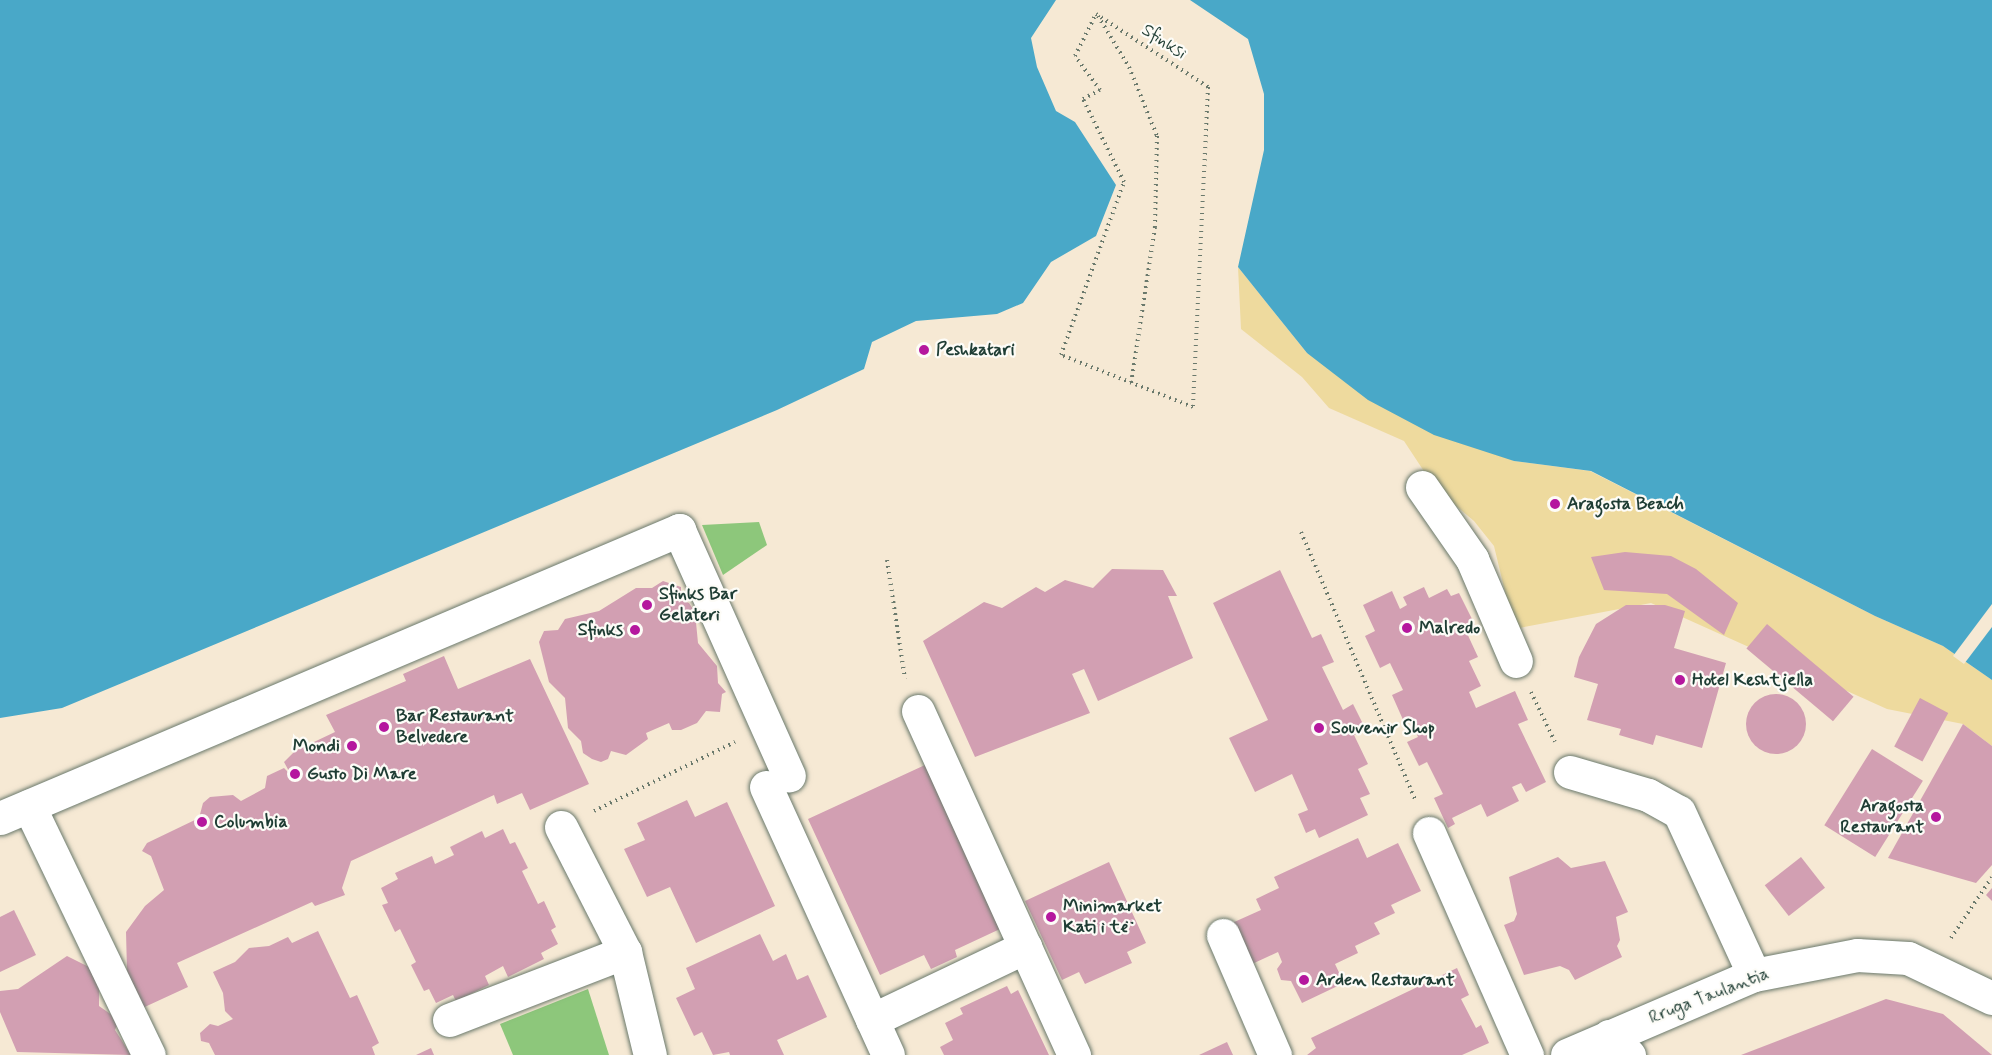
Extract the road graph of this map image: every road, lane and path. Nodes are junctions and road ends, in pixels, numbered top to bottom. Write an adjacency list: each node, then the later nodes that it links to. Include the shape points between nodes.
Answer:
1 (1096, 14): 2 (path, via 1130,67 1157,136 1155,227); 2 (path, Sfinksi, via 1075,56 1100,90 1083,99 1124,182 1061,355); 2 (path, Sfinksi, via 1208,87 1193,407)
2 (1131, 383)
3 (1422, 487): 6 (street, via 1472,560)
4 (1301, 532): 12 (path)
5 (887, 560): 7 (path, via 902,672)
6 (1516, 661): 9 (path)
7 (918, 711): 16 (street)
8 (765, 728): 10 (street, via 679,530); 11 (path); 21 (street, via 778,781)
9 (1570, 772): 18 (street, via 1648,795 1679,812 1699,848)
10 (14, 812): 23 (street)
11 (561, 827): 17 (street)
12 (1429, 833): 28 (street)
13 (1992, 877): 15 (path)
14 (1222, 935): 27 (street)
15 (1950, 940)
16 (1025, 947): 21 (street); 26 (street)
17 (625, 952): 20 (street); 24 (street)
18 (1754, 975): 19 (street, Rruga Taulantia, via 1857,955 1908,958); 22 (street, Rruga Taulantia)
19 (1992, 998)
20 (449, 1020)
21 (872, 1020): 25 (street)
22 (1619, 1046): 29 (street, Rruga Taulantia)
23 (149, 1055)
24 (650, 1055)
25 (888, 1055)
26 (1074, 1055)
27 (1275, 1055)
28 (1527, 1055)
29 (1567, 1055)

